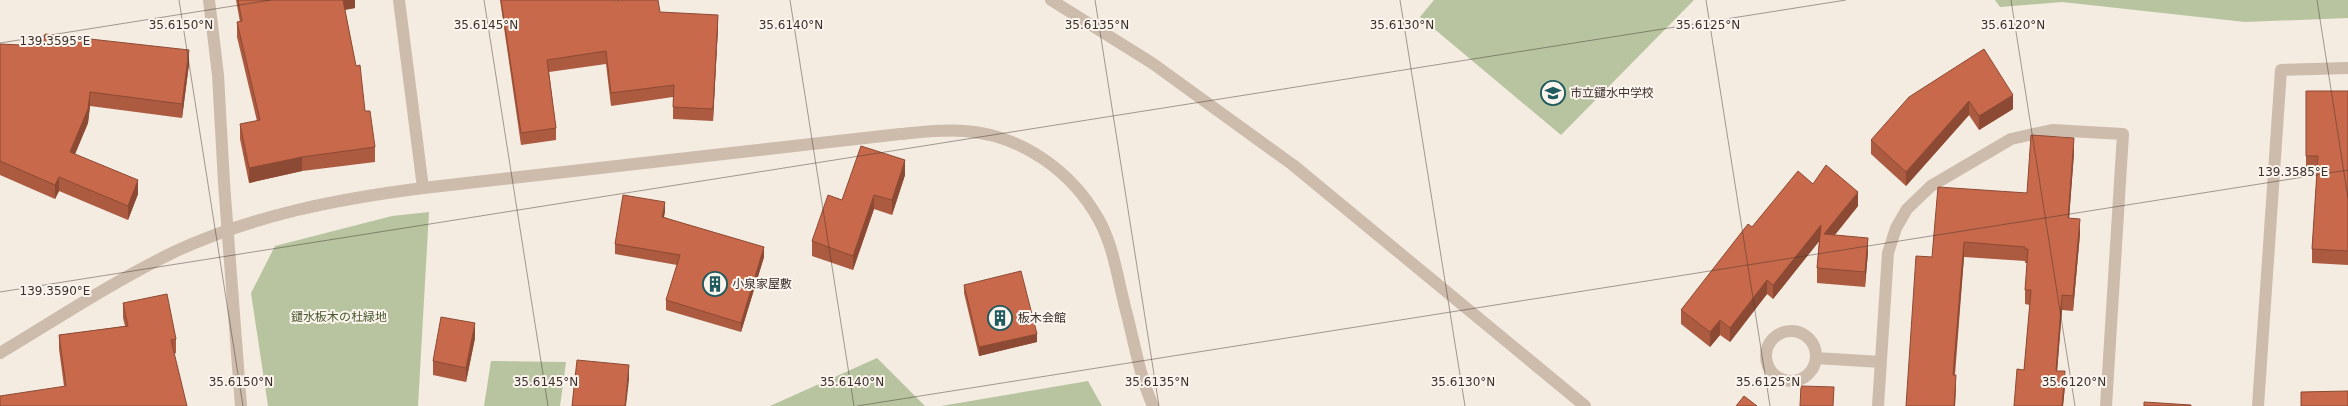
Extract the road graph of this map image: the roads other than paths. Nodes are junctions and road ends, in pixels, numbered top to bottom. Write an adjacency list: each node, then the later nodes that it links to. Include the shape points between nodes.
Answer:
1 (209, 0): 6 (street, via 218,75)
2 (400, 0): 5 (street)
3 (1052, 0): 10 (street, via 1152,63 1293,165)
4 (2348, 68): 17 (street, via 2281,70)
5 (424, 188): 6 (street, via 329,201 276,214); 12 (street, via 930,131 965,130 1007,139 1061,172 1099,220)
6 (228, 232): 7 (street, via 175,252 137,272); 11 (street)
7 (0, 353)
8 (1816, 358): 8 (street, via 1811,373 1789,382 1769,370 1766,355 1773,339 1788,331 1797,332 1811,341); 9 (street)
9 (1881, 362): 15 (street); 16 (street, via 1888,253 1896,228 1907,209 1931,186 2024,135 2052,130 2123,134)
10 (1572, 396): 13 (street); 14 (street)
11 (242, 406)
12 (1153, 406)
13 (1564, 406)
14 (1585, 406)
15 (1878, 406)
16 (2106, 406)
17 (2258, 406)

